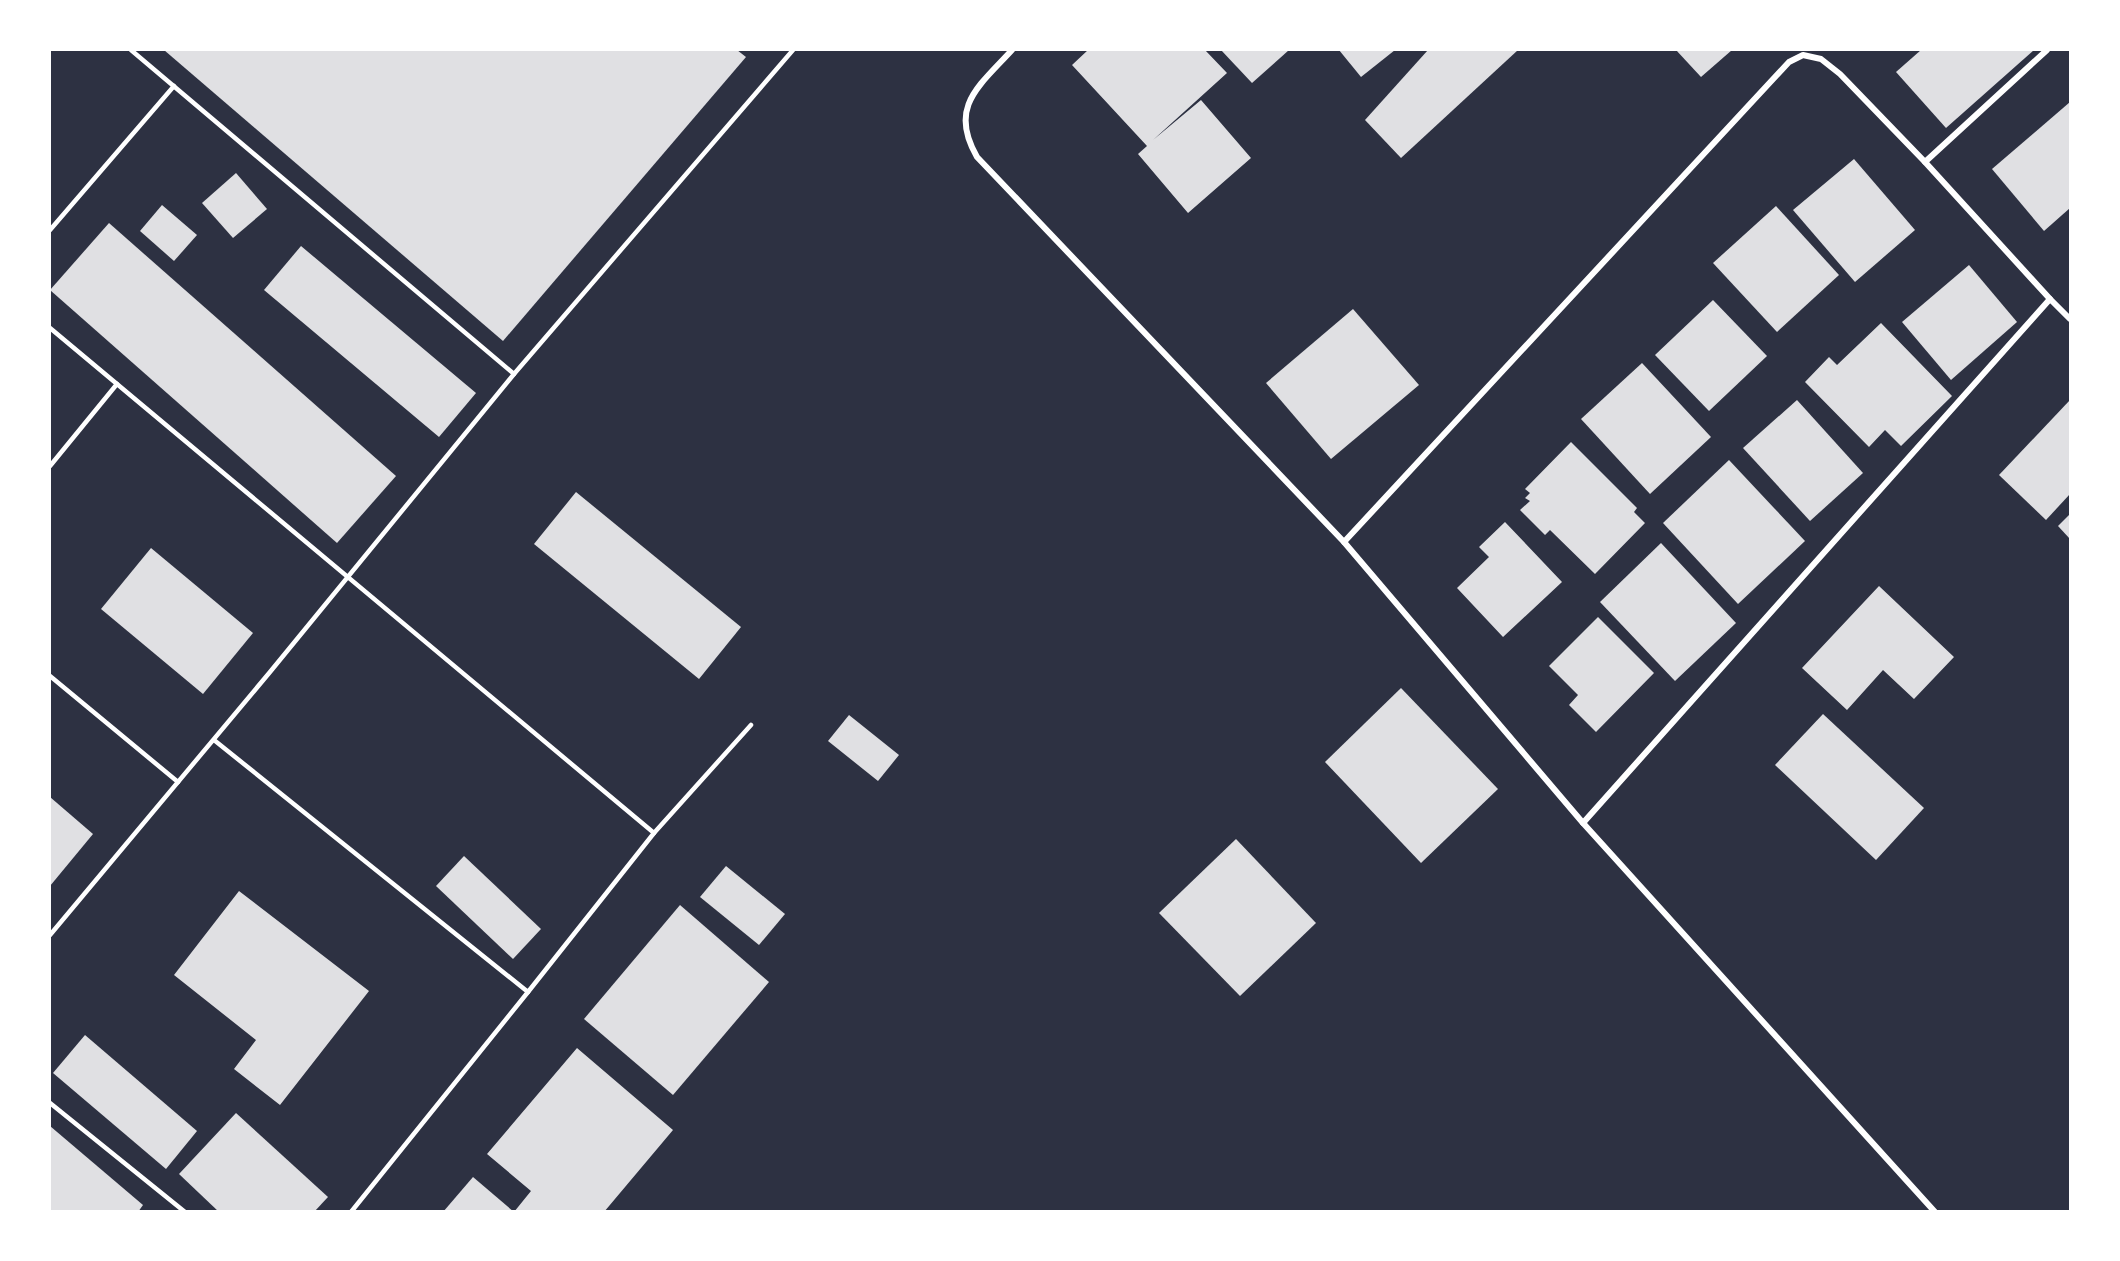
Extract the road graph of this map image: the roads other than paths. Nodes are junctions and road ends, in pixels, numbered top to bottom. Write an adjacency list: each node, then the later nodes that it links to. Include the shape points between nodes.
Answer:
1 (131, 50): 5 (lane)
2 (793, 50): 11 (lane)
3 (1012, 50): 14 (street, via 966,105 966,139 977,158)
4 (2048, 50): 6 (street)
5 (174, 86): 7 (lane); 11 (lane)
6 (1925, 162): 8 (street); 14 (street, via 1821,59 1803,55 1788,62)
7 (50, 230)
8 (2050, 299): 9 (street); 20 (street)
9 (2070, 319)
10 (50, 328): 12 (lane)
11 (514, 374): 15 (lane)
12 (117, 384): 13 (lane); 15 (lane)
13 (50, 466)
14 (1344, 542): 20 (street)
15 (348, 577): 18 (lane); 21 (lane)
16 (50, 676): 19 (lane)
17 (751, 725): 21 (lane)
18 (214, 740): 19 (lane); 23 (lane)
19 (178, 782): 22 (lane)
20 (1583, 823): 27 (street)
21 (654, 834): 23 (lane)
22 (50, 935)
23 (528, 992): 26 (lane)
24 (50, 1103): 25 (lane)
25 (185, 1212)
26 (351, 1212)
27 (1935, 1212)

